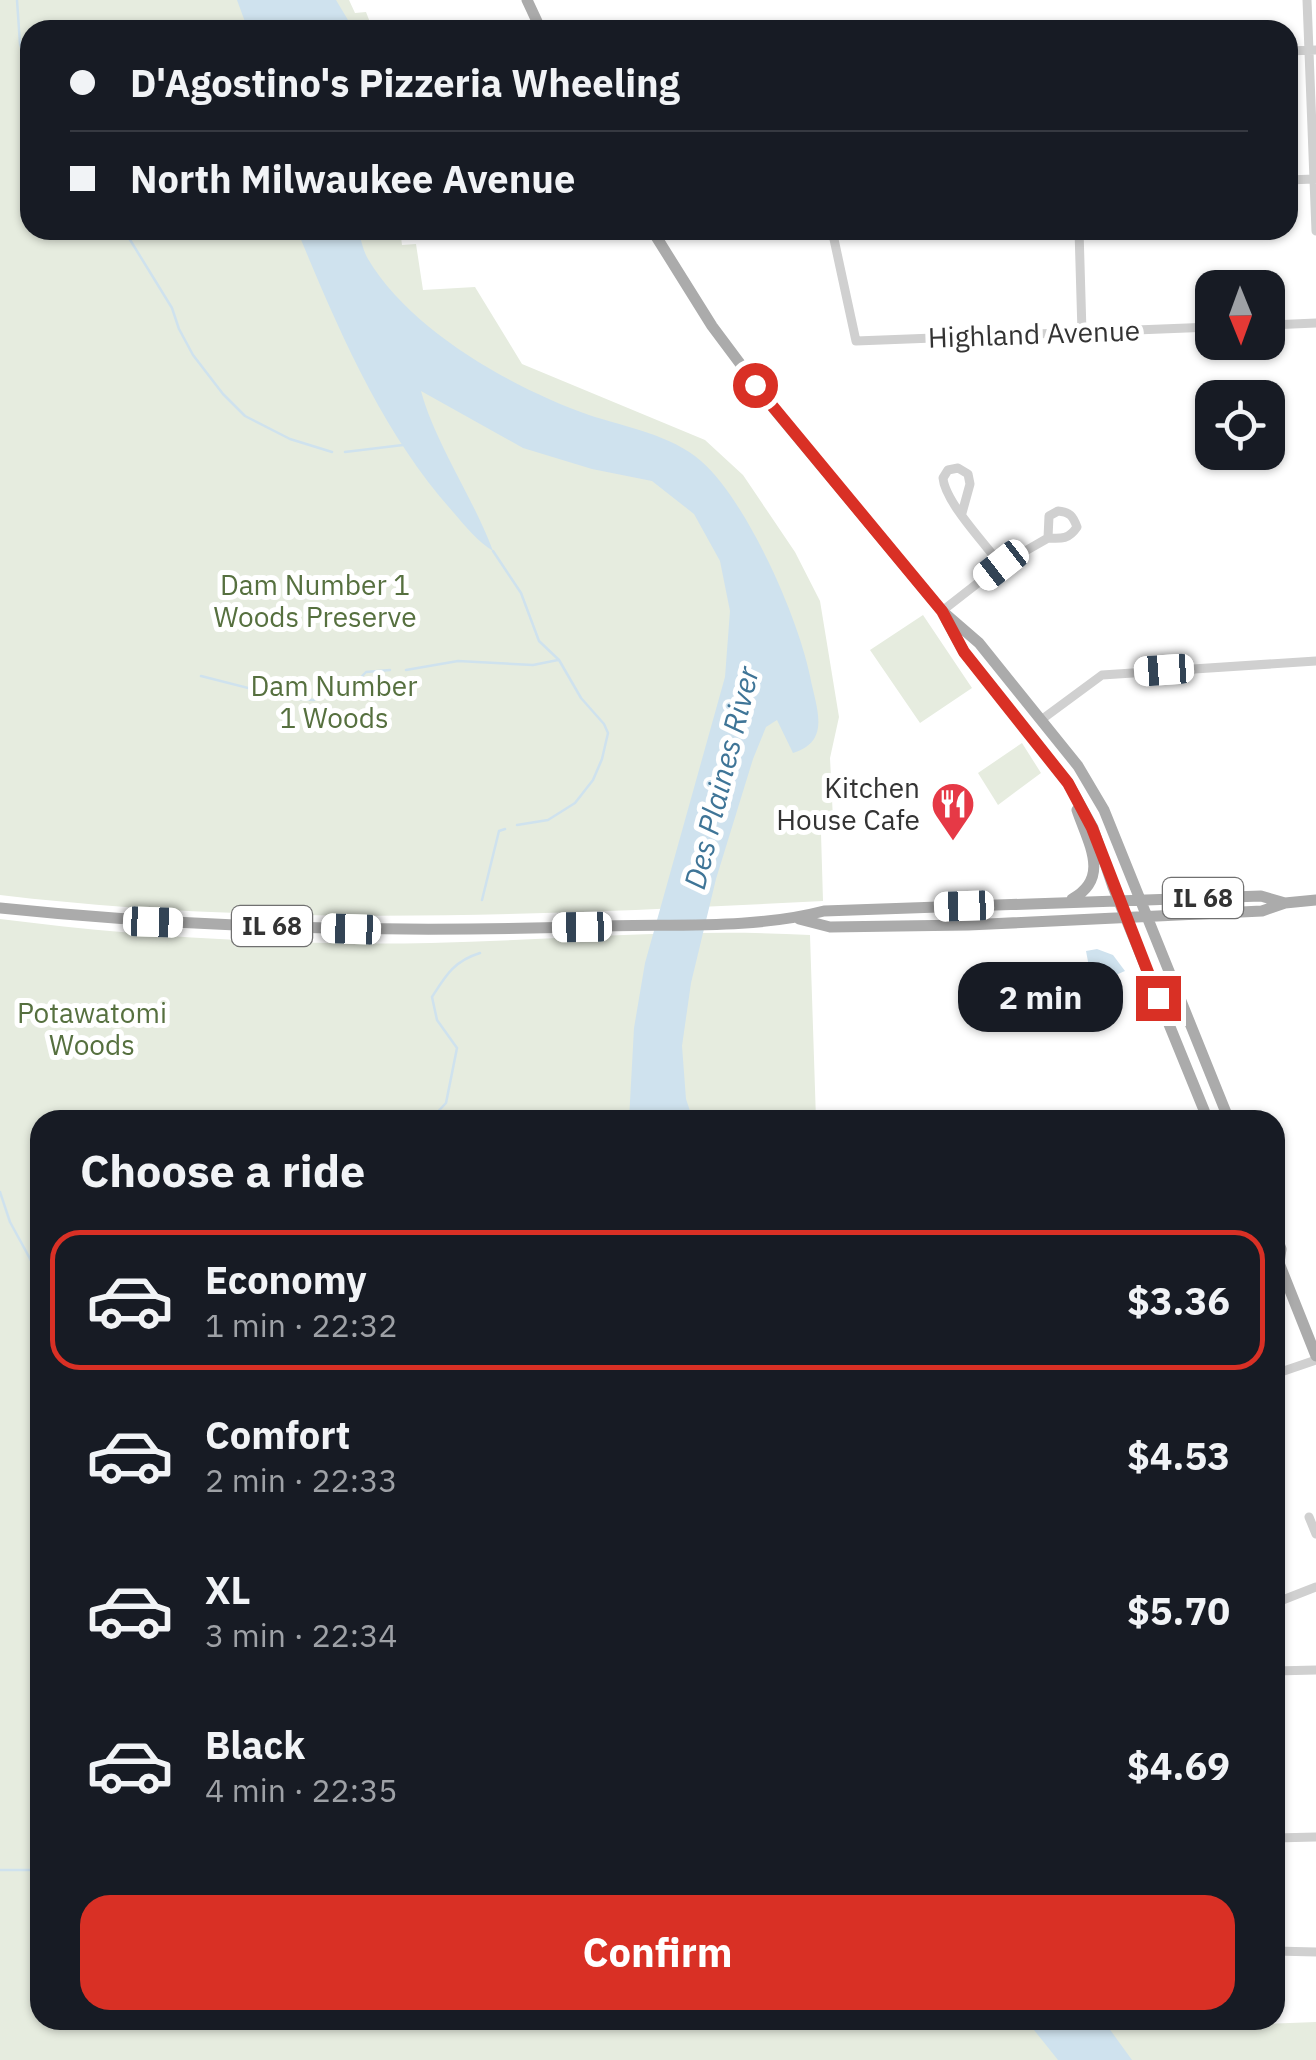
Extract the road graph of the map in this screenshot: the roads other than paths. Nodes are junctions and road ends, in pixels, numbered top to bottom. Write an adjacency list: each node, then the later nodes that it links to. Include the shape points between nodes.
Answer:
1 (1306, 0): 2 (street)
2 (1312, 50): 3 (street)
3 (1314, 179): 4 (street)
4 (1316, 231)
5 (658, 240): 15 (main road, via 736,360)
6 (834, 240): 11 (street, Highland Avenue, via 856,340)
7 (1079, 240): 11 (street)
8 (1316, 323): 9 (street)
9 (1285, 324)
10 (1195, 328): 11 (street, Highland Avenue)
11 (1082, 332)
12 (962, 513): 12 (street, via 944,488 948,470 968,474); 14 (street)
13 (1048, 538): 14 (street)
14 (1001, 565): 15 (street)
15 (942, 611): 17 (main road, via 979,644); 18 (main road, via 964,652)
16 (1316, 661): 17 (street, via 1102,674)
17 (1041, 720): 20 (main road, via 1104,810)
18 (1068, 783): 19 (main road); 22 (main road, via 1095,870 1089,887)
19 (1118, 900): 20 (main road, IL 68); 22 (main road, IL 68); 27 (main road)
20 (1141, 900): 23 (main road, IL 68, via 1262,896); 25 (main road)
21 (1316, 900): 23 (main road, IL 68)
22 (1068, 902): 26 (main road, IL 68, via 824,911)
23 (1286, 903): 25 (main road, IL 68, via 1262,911)
24 (0, 908): 26 (main road, IL 68, via 371,930)
25 (1148, 916): 27 (main road, IL 68); 29 (main road)
26 (795, 918): 27 (main road, IL 68, via 830,927)
27 (1126, 918): 28 (main road)
28 (1204, 1110)
29 (1225, 1110)
30 (1285, 1281): 31 (main road)
31 (1316, 1358): 32 (street)
32 (1285, 1370)
33 (1309, 1517): 34 (street)
34 (1316, 1534)
35 (1313, 1589): 36 (street); 37 (street)
36 (1285, 1600)
37 (1316, 1604)
38 (1316, 1670): 39 (street)
39 (1285, 1671)
40 (1316, 1836): 41 (street)
41 (1285, 1838)
42 (1285, 1952): 43 (street)
43 (1316, 1952)

